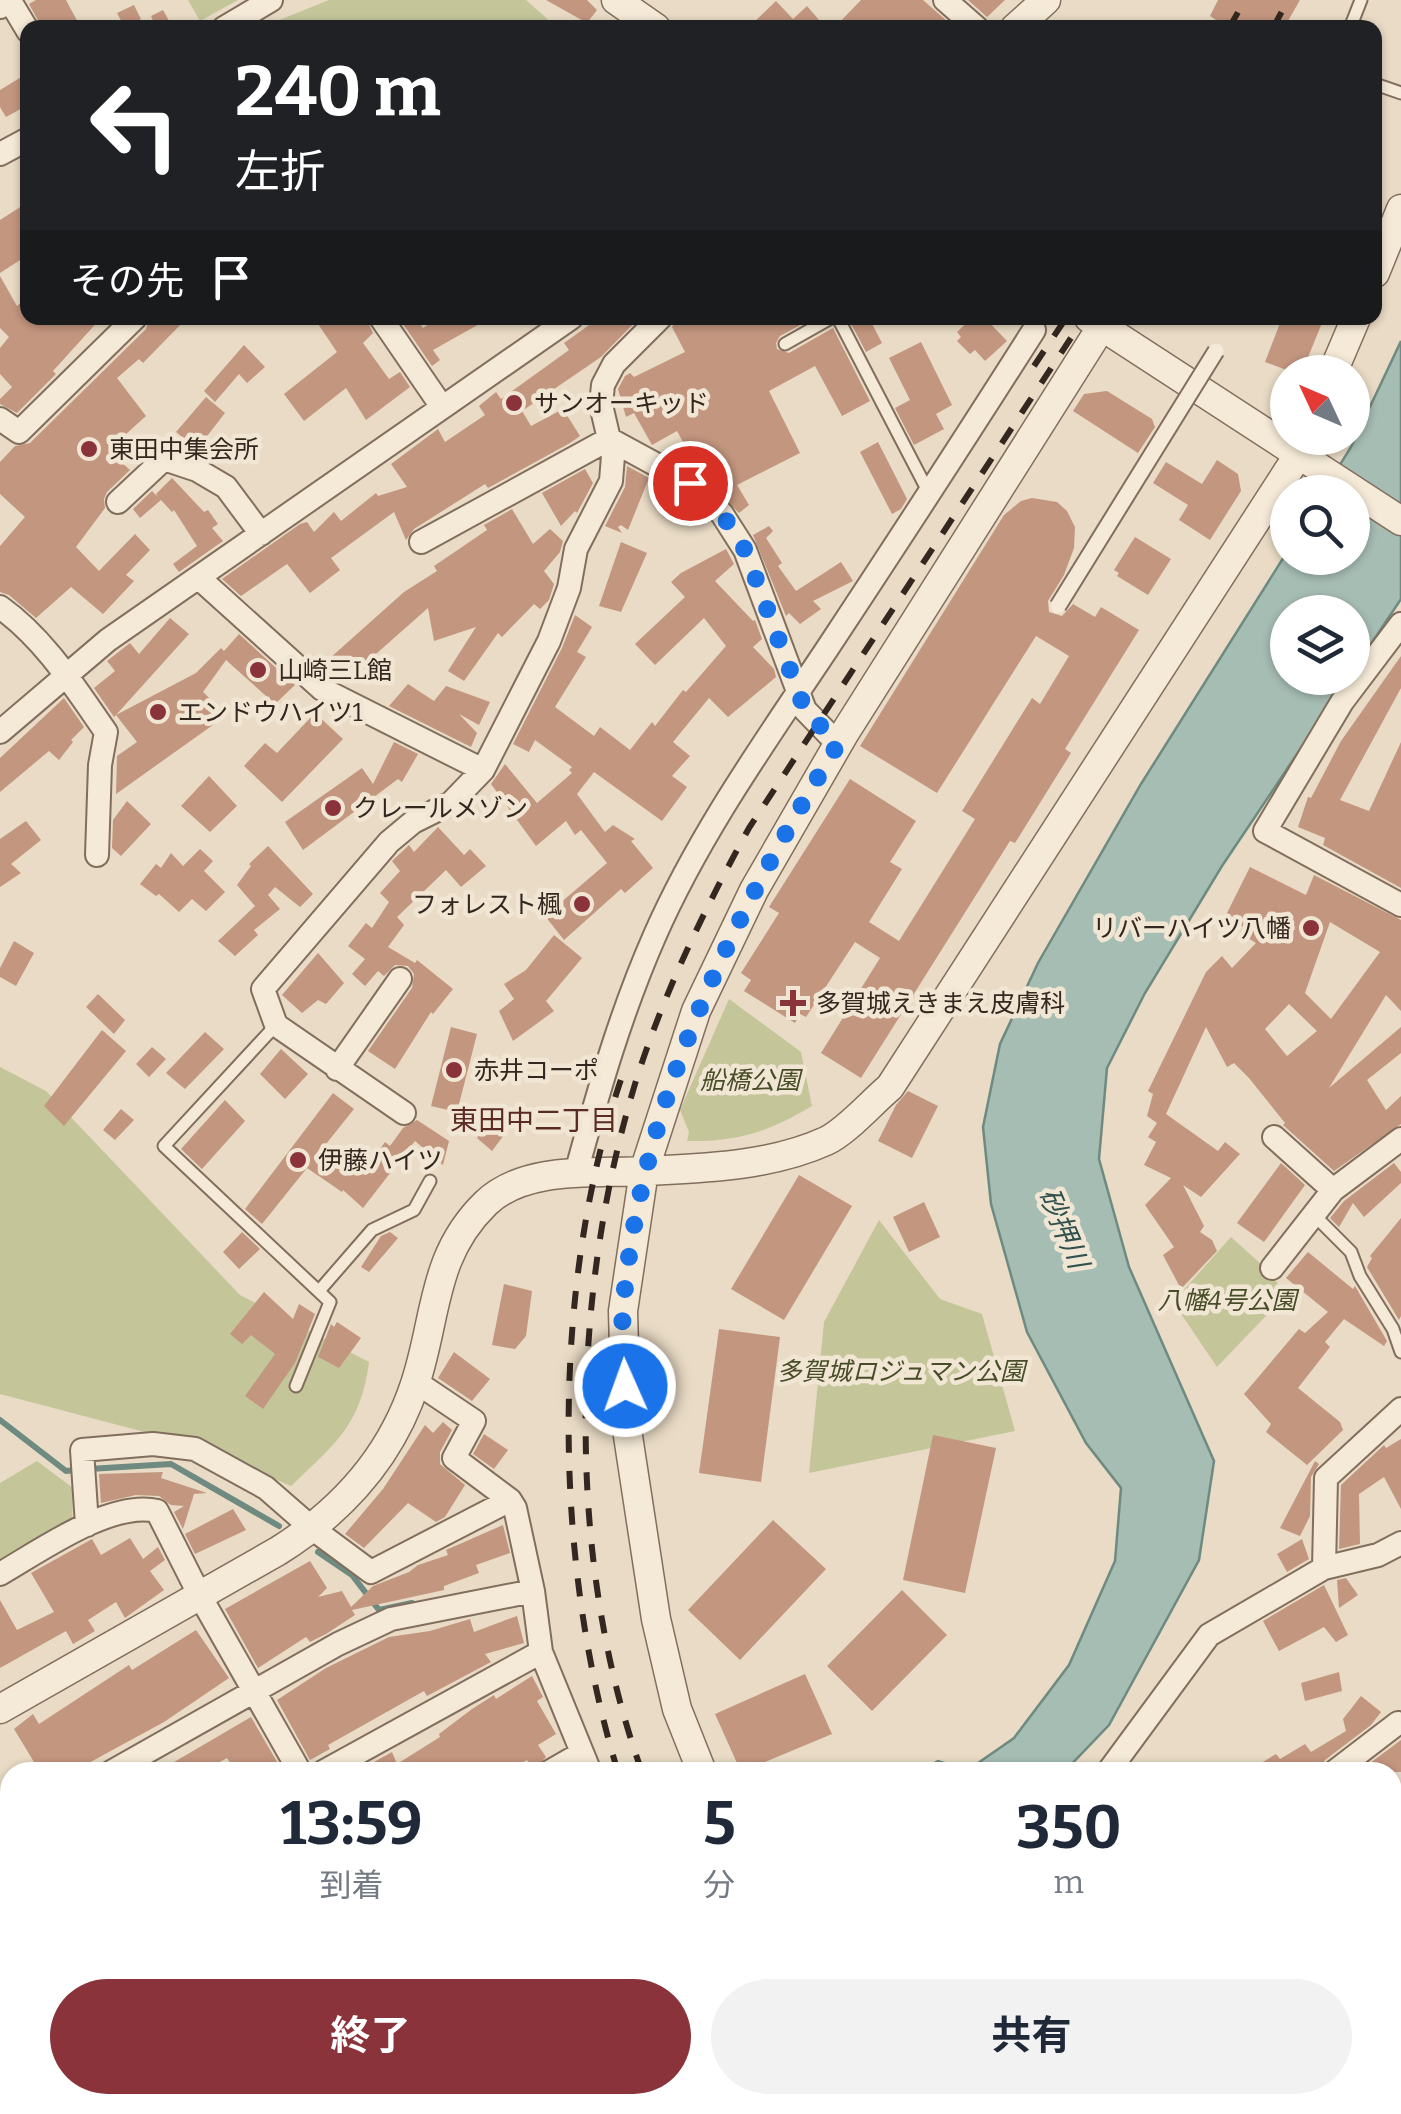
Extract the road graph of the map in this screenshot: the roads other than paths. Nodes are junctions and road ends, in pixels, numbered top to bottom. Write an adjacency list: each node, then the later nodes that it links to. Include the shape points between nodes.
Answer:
1 (10, 0): 6 (street)
2 (271, 0): 7 (street)
3 (616, 0): 8 (street)
4 (945, 0): 9 (street)
5 (1046, 0): 10 (street)
6 (0, 7)
7 (237, 20)
8 (645, 20)
9 (967, 20)
10 (1024, 20)
11 (1401, 209): 12 (street)
12 (1382, 256)
13 (129, 325): 27 (street, via 18,432)
14 (386, 325): 26 (street)
15 (562, 325): 26 (street)
16 (653, 325): 29 (street, via 603,385)
17 (821, 325): 23 (lane)
18 (838, 325): 32 (lane)
19 (1093, 325): 44 (street)
20 (1100, 325): 28 (street)
21 (1353, 325): 25 (street)
22 (1034, 330): 32 (street)
23 (785, 344)
24 (1216, 352): 38 (street, bridge)
25 (1340, 355)
26 (442, 407): 35 (street)
27 (0, 419)
28 (1270, 427)
29 (609, 439): 36 (street); 42 (street, via 690,483 722,514 745,550); 45 (street, via 611,481 576,549 549,641)
30 (1296, 455): 54 (street, via 890,1087 829,1140 752,1162)
31 (1310, 455): 34 (street)
32 (930, 494): 42 (street)
33 (118, 502): 35 (street, via 164,459 226,487)
34 (1401, 521)
35 (261, 534): 37 (street)
36 (421, 542)
37 (199, 578): 41 (street, via 108,640); 45 (street, via 322,689)
38 (1058, 606)
39 (0, 607): 41 (street)
40 (1401, 624): 47 (street, via 1342,702 1264,831)
41 (68, 677): 43 (street); 46 (street, via 106,732)
42 (799, 691): 44 (street, via 805,710); 55 (street, via 695,854 656,932 626,1004)
43 (0, 732)
44 (838, 744): 54 (street, via 726,944 696,1011)
45 (483, 770): 49 (street, via 451,803 388,842 263,989)
46 (97, 855)
47 (1401, 905)
48 (400, 980): 50 (street)
49 (276, 1025): 50 (street); 60 (lane, via 164,1146)
50 (337, 1069): 51 (street)
51 (404, 1112)
52 (1274, 1137): 57 (street)
53 (1401, 1139): 57 (street)
54 (644, 1171): 55 (street); 81 (street, via 622,1311 626,1423 656,1620 677,1709)
55 (576, 1173): 62 (street, via 502,1191 462,1233 440,1274)
56 (430, 1182): 60 (lane, via 414,1210 372,1230)
57 (1333, 1190): 58 (street)
58 (1314, 1215): 59 (street); 61 (lane, via 1351,1252)
59 (1272, 1268)
60 (319, 1291): 63 (lane, via 330,1302)
61 (1401, 1352)
62 (416, 1382): 65 (street, via 474,1421 454,1458); 67 (street, via 361,1485)
63 (296, 1386)
64 (1401, 1409): 69 (street, via 1326,1478)
65 (510, 1500): 67 (street, via 371,1572); 71 (street)
66 (87, 1525): 67 (street, via 82,1450 152,1444 194,1449 266,1488); 70 (street); 72 (street, via 140,1507 157,1511)
67 (313, 1530): 72 (street)
68 (1401, 1543): 69 (street)
69 (1324, 1568): 82 (street, via 1210,1635)
70 (0, 1574)
71 (533, 1591): 73 (street); 74 (street, via 390,1619)
72 (200, 1596): 74 (street); 75 (street)
73 (541, 1652): 79 (street); 80 (street)
74 (254, 1692): 77 (street); 78 (street)
75 (0, 1709)
76 (1398, 1723): 83 (street)
77 (129, 1762)
78 (294, 1762)
79 (342, 1762)
80 (586, 1762)
81 (698, 1762)
82 (1115, 1762)
83 (1347, 1762)

